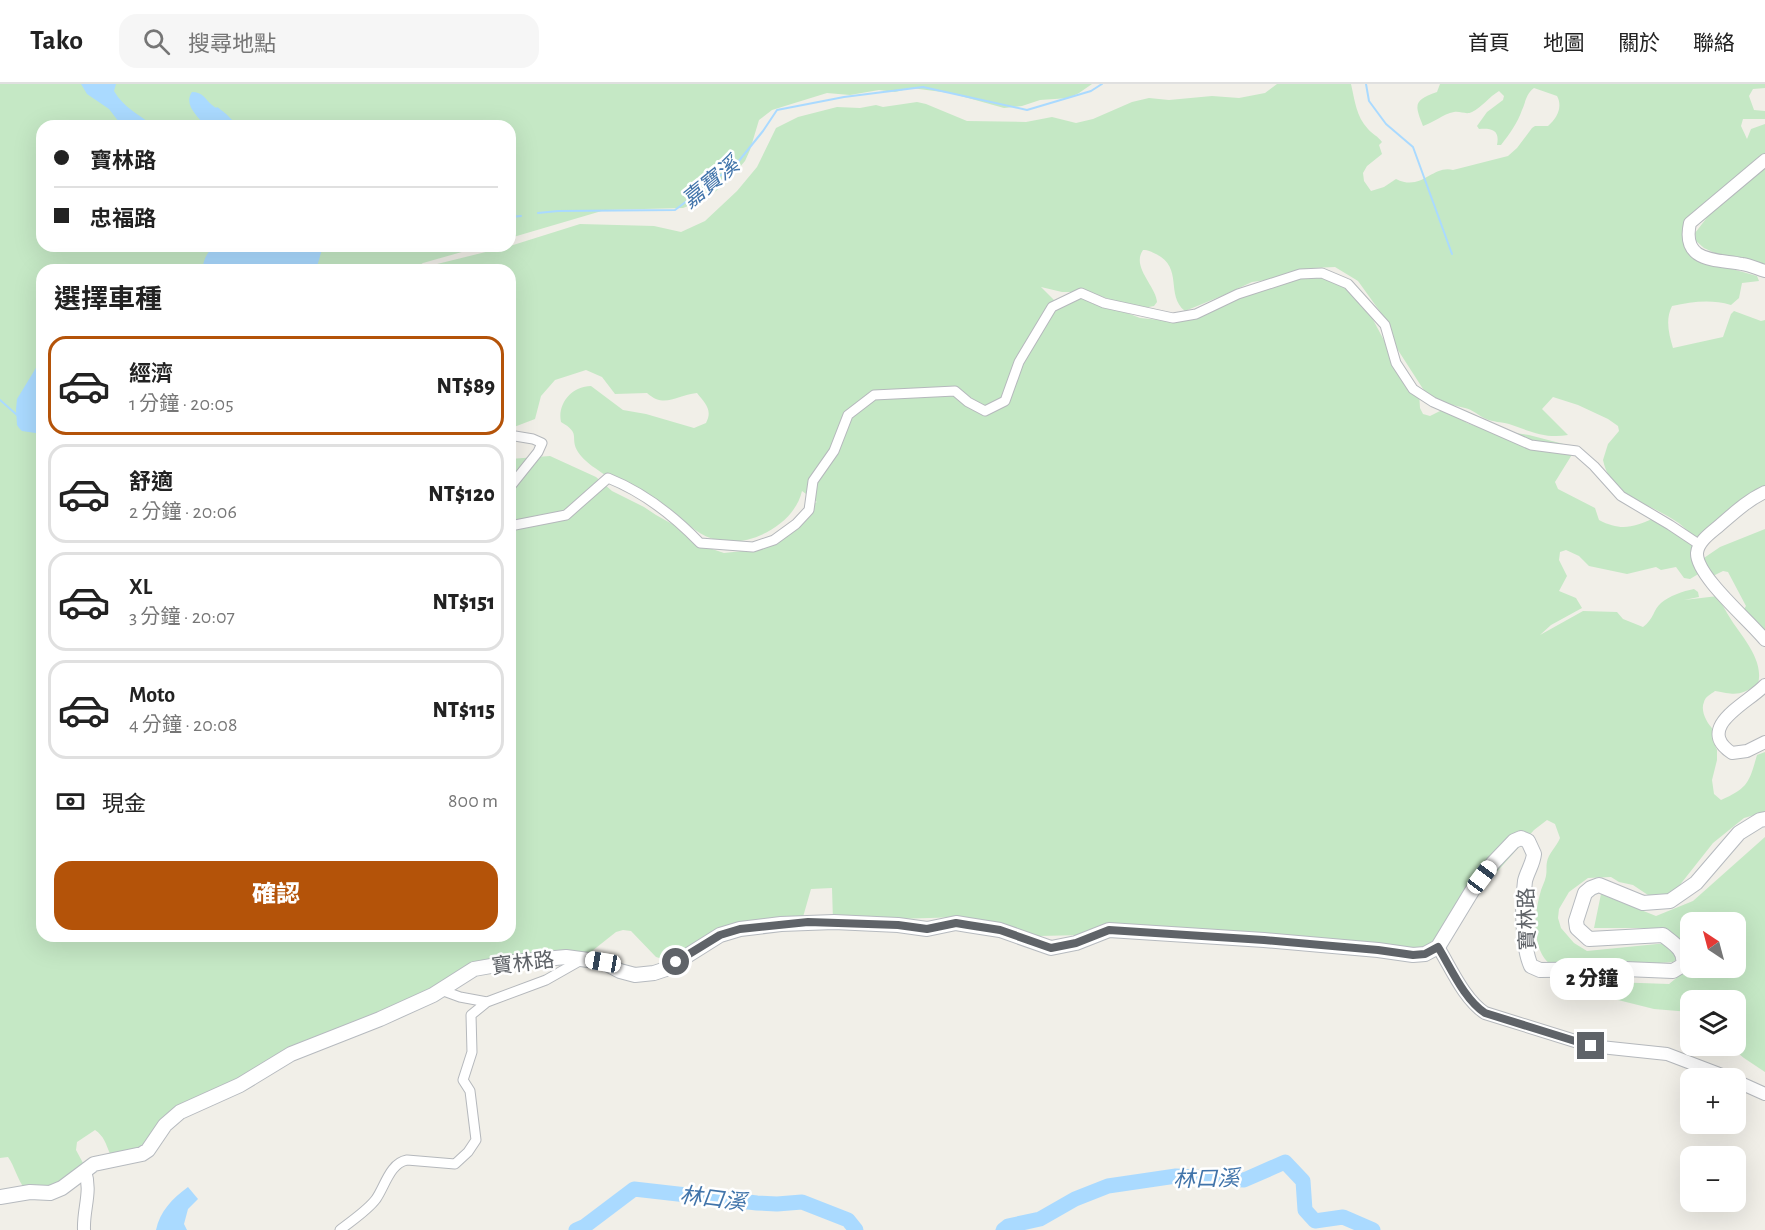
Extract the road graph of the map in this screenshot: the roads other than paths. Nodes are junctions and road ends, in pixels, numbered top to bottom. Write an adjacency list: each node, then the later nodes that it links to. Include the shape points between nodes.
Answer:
1 (1765, 160): 2 (street, via 1690,223 1689,237 1690,247 1706,258)
2 (1765, 271)
3 (516, 436): 4 (street, via 542,443)
4 (516, 480)
5 (1765, 492): 7 (street, via 1749,500)
6 (516, 525): 7 (street, via 566,514 608,478 624,484 677,520 700,543 753,547 774,540 809,510 813,482 834,451 848,415 874,394 955,391 985,411 1005,401 1019,362 1052,307 1081,293 1104,303 1173,318 1196,314 1238,294 1300,274 1322,273 1348,284 1385,325 1396,363 1413,388 1433,402 1531,444 1577,451 1621,496)
7 (1700, 545): 8 (street, via 1697,554 1704,573)
8 (1765, 640)
9 (1765, 685): 10 (street, via 1725,718 1719,737 1732,753)
10 (1765, 742)
11 (1765, 819): 12 (main road, 寶林路, via 1739,833 1696,883 1670,901 1643,903 1599,885 1585,893 1576,921 1577,928 1589,939 1663,935 1682,952 1684,961 1677,970 1540,970 1531,966 1524,945 1524,894 1534,854 1528,841 1521,837 1493,863)
12 (1438, 947): 13 (main road, 寶林路, via 1413,955 1109,930 1051,948 1000,930 956,923 927,929 808,922 740,929 720,935 654,973 635,975); 16 (street, via 1470,999 1485,1013 1591,1046 1666,1054)
13 (584, 959): 14 (main road, 寶林路, via 532,960 474,969); 15 (street, via 546,980)
14 (441, 990): 15 (street); 19 (main road, 寶林路, via 291,1054 240,1085 180,1112 142,1154 94,1164)
15 (486, 1002): 22 (street, via 471,1015 472,1052 462,1080 470,1091 476,1140 455,1164 400,1161 374,1201)
16 (1703, 1068)
17 (1746, 1085): 18 (street)
18 (1765, 1094)
19 (85, 1171): 20 (main road, 寶林路, via 50,1193); 21 (street, via 89,1192)
20 (0, 1197)
21 (84, 1230)
22 (340, 1230)

